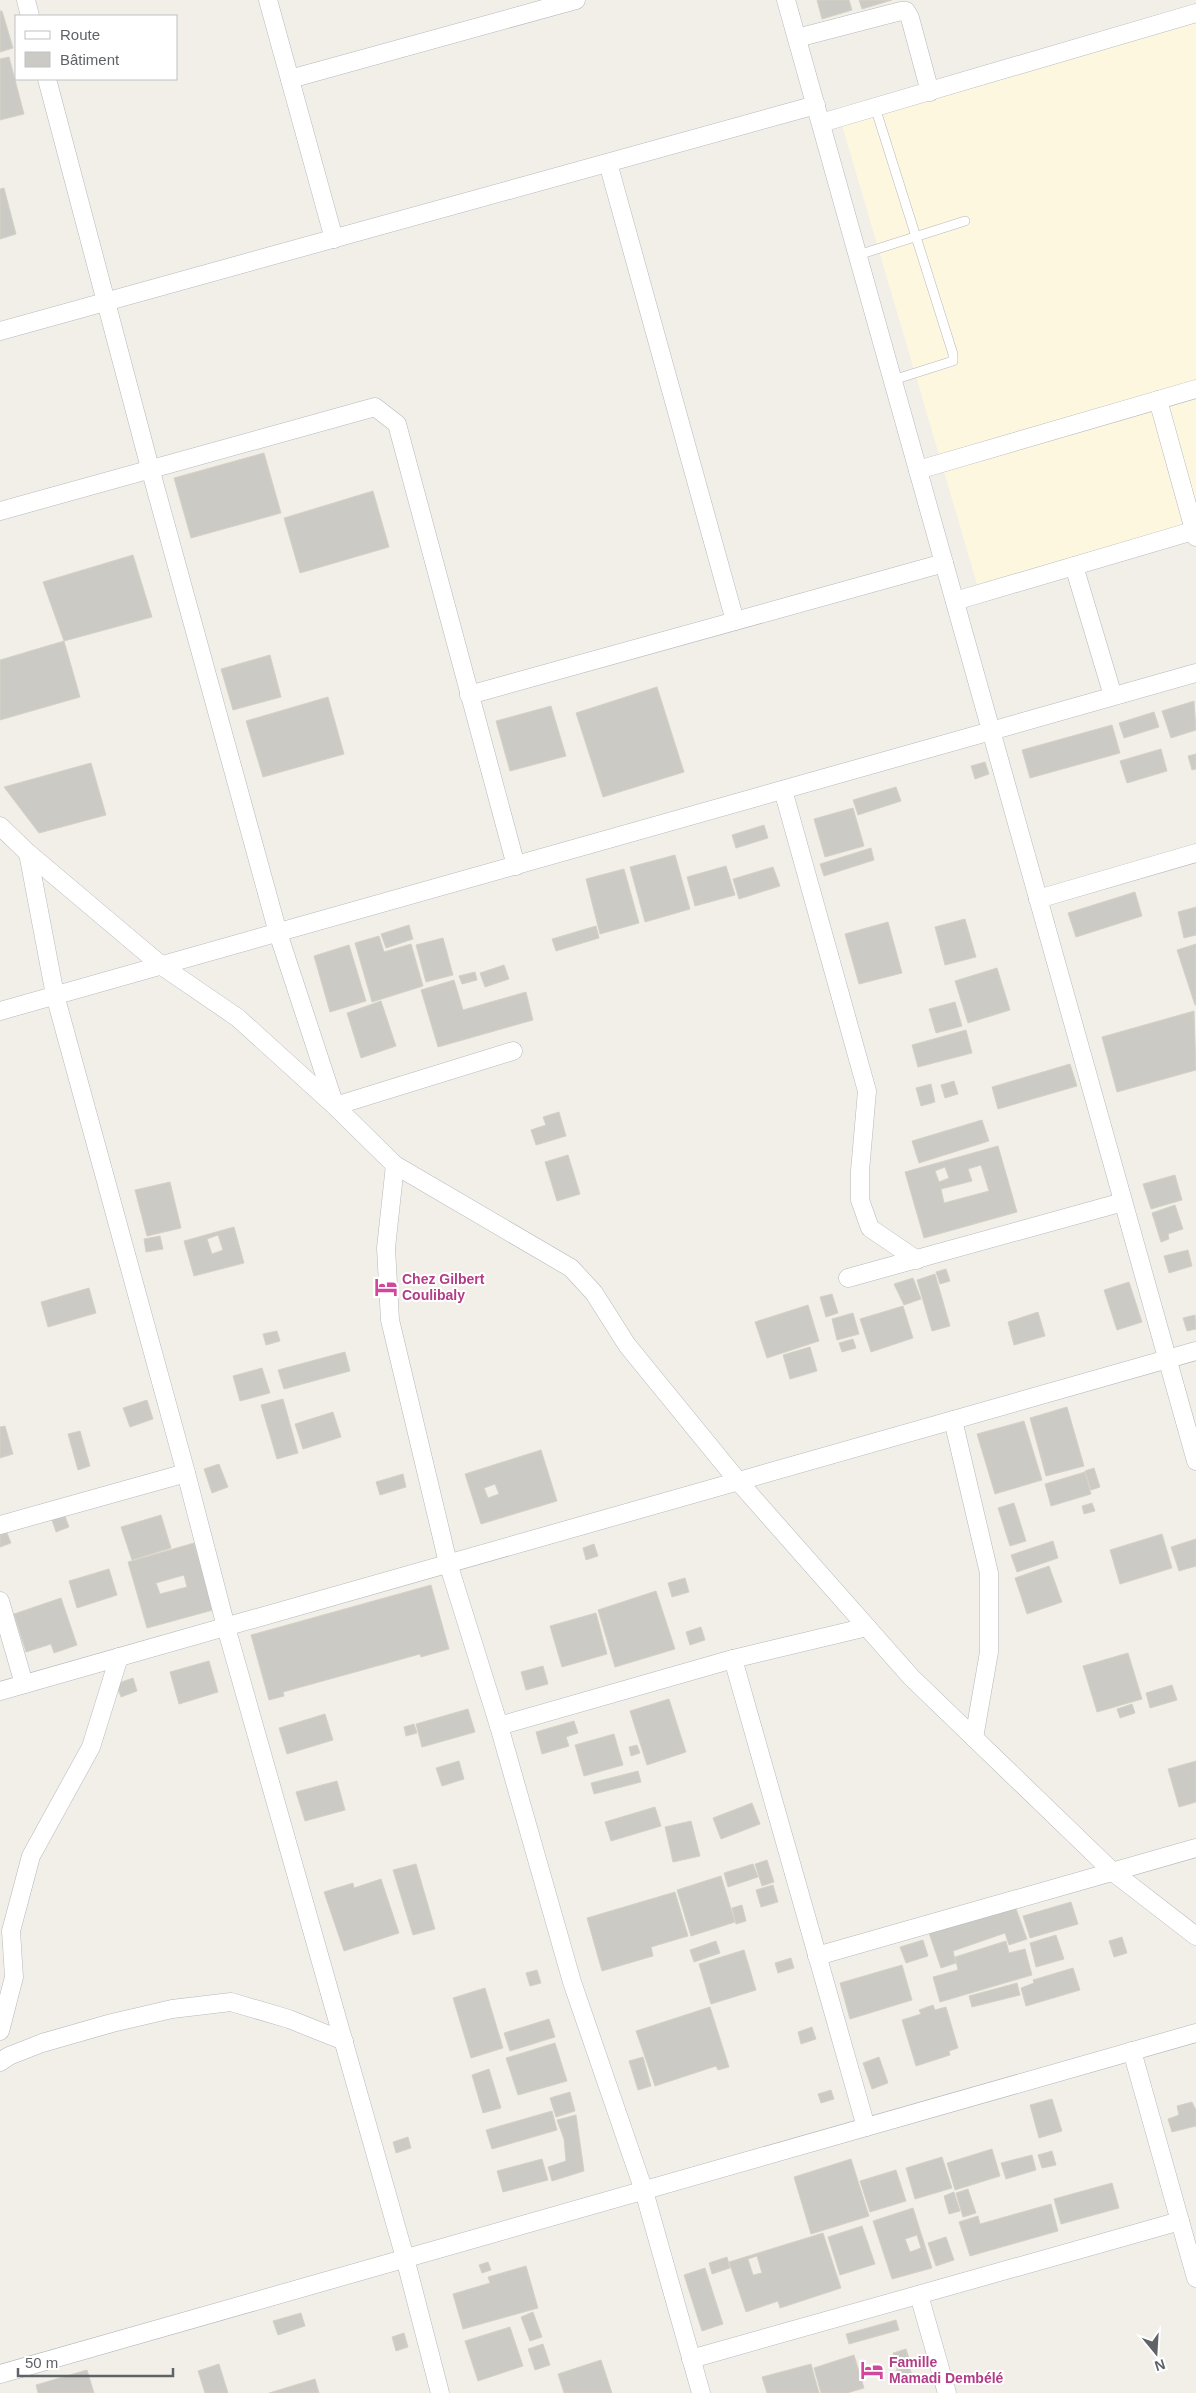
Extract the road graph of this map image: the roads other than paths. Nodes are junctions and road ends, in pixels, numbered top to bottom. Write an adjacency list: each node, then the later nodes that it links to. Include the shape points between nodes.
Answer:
1 (26, 0): 6 (street)
2 (268, 0): 9 (street)
3 (786, 0): 7 (street)
4 (565, 1): 9 (street)
5 (1196, 13): 10 (street)
6 (30, 15)
7 (797, 38): 10 (street, via 906,11); 11 (street)
8 (47, 80): 19 (street)
9 (290, 80): 17 (street)
10 (930, 92): 12 (street)
11 (816, 105): 13 (street); 14 (street)
12 (875, 107): 13 (street); 16 (lane)
13 (821, 123): 18 (street)
14 (608, 163): 17 (street); 31 (street)
15 (965, 221): 16 (lane)
16 (916, 236): 18 (lane); 21 (lane, via 954,361)
17 (334, 239): 19 (street)
18 (858, 255): 21 (street)
19 (107, 301): 20 (street); 24 (street)
20 (0, 331)
21 (893, 380): 25 (street)
22 (1196, 390): 23 (street)
23 (1158, 400): 25 (street); 27 (street)
24 (150, 468): 26 (street); 33 (street, via 375,407 397,424); 42 (street)
25 (918, 470): 28 (street)
26 (0, 511)
27 (1195, 532): 29 (street)
28 (944, 562): 30 (street); 31 (street)
29 (1074, 566): 30 (street); 34 (street)
30 (955, 601): 35 (street)
31 (735, 621): 33 (street)
32 (1196, 673): 34 (street)
33 (469, 695): 40 (street)
34 (1113, 696): 35 (street)
35 (991, 731): 36 (street); 41 (street)
36 (784, 790): 40 (street); 50 (street, via 867,1091 860,1200 870,1228)
37 (2, 831): 38 (street)
38 (28, 853): 43 (street); 44 (street)
39 (1196, 853): 41 (street)
40 (516, 866): 42 (street)
41 (1038, 899): 49 (street)
42 (278, 933): 43 (street); 47 (street)
43 (162, 966): 44 (street); 47 (street, via 238,1018)
44 (55, 995): 45 (street); 56 (street)
45 (0, 1011)
46 (513, 1051): 47 (street)
47 (335, 1106): 48 (street)
48 (395, 1164): 57 (street, via 571,1268 594,1293 627,1345); 59 (street, via 386,1248 390,1320)
49 (1124, 1202): 50 (street); 53 (street)
50 (917, 1260): 51 (street)
51 (848, 1278)
52 (1196, 1351): 53 (street)
53 (1168, 1359): 54 (street); 55 (street)
54 (953, 1420): 57 (street); 68 (street, via 989,1573 990,1652)
55 (1196, 1461)
56 (186, 1473): 58 (street); 61 (street)
57 (738, 1481): 59 (street); 62 (street)
58 (0, 1525)
59 (448, 1563): 61 (street); 67 (street)
60 (0, 1601): 65 (street)
61 (226, 1627): 63 (street); 75 (street)
62 (867, 1627): 64 (street); 68 (street, via 911,1677)
63 (119, 1657): 65 (street); 73 (street, via 90,1747 31,1856 11,1931 14,1977)
64 (733, 1659): 67 (street); 72 (street)
65 (24, 1684): 66 (street)
66 (0, 1691)
67 (499, 1726): 79 (street, via 572,1982)
68 (974, 1738): 70 (street)
69 (1196, 1848): 70 (street)
70 (1113, 1872): 71 (street); 72 (street)
71 (1196, 1936)
72 (817, 1956): 78 (street)
73 (0, 2031)
74 (1196, 2033): 76 (street)
75 (344, 2041): 77 (street, via 289,2019 230,2002 112,2022 42,2043); 81 (street)
76 (1132, 2051): 78 (street); 80 (street)
77 (0, 2062)
78 (866, 2127): 79 (street)
79 (644, 2190): 81 (street); 84 (street)
80 (1180, 2221): 82 (street); 83 (street)
81 (405, 2258): 85 (street); 86 (street)
82 (1196, 2278)
83 (919, 2295): 84 (street); 88 (street)
84 (691, 2359): 87 (street)
85 (0, 2374)
86 (440, 2393)
87 (700, 2393)
88 (947, 2393)

